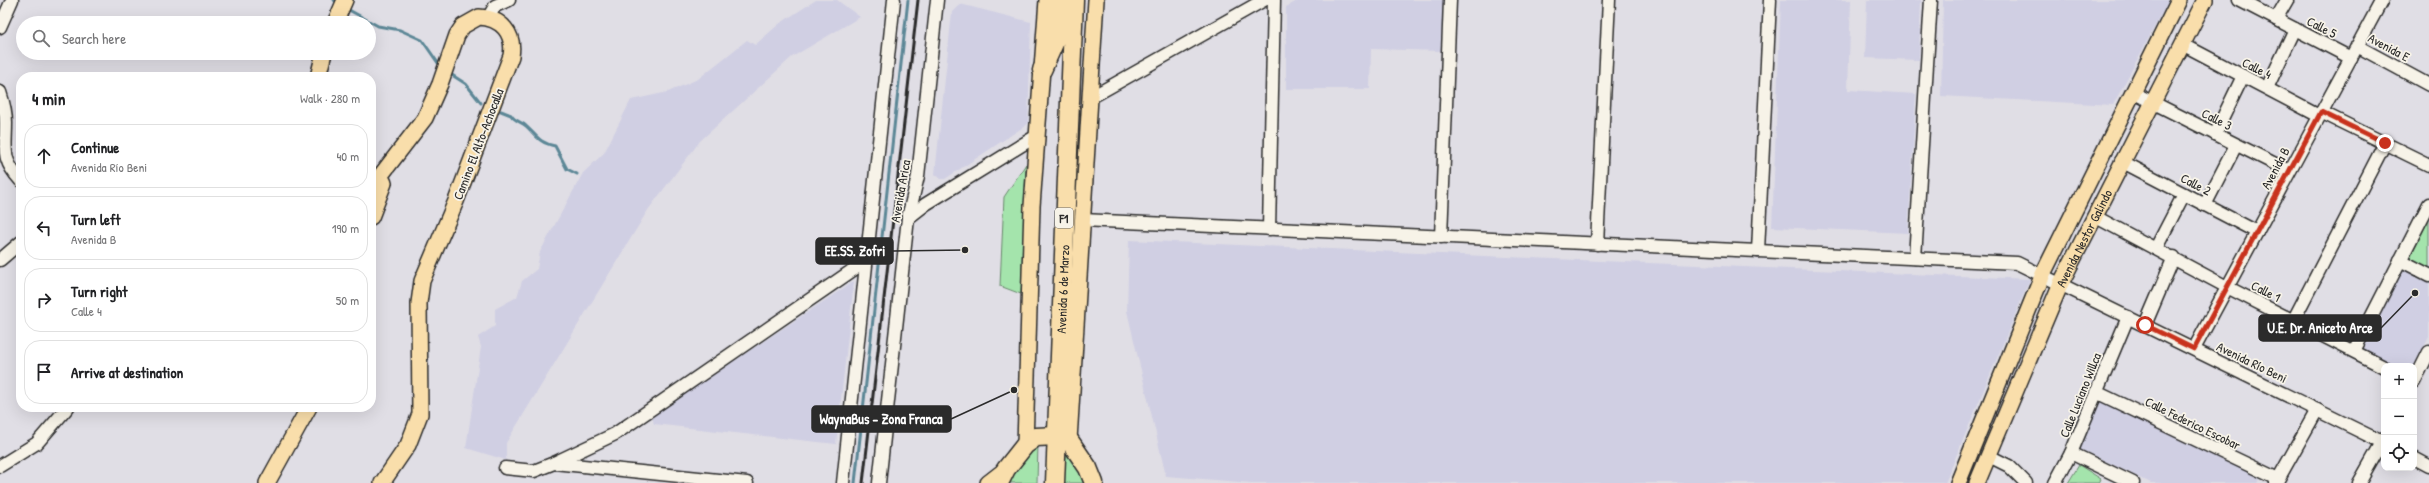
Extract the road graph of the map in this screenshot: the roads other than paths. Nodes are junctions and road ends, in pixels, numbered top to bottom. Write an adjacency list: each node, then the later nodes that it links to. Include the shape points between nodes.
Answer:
1 (12, 0): 24 (street)
2 (345, 0): 21 (main road)
3 (509, 0): 22 (street, via 495,6)
4 (894, 0): 68 (street, Avenida Arica)
5 (937, 0): 55 (street, Avenida Arica, via 918,176)
6 (1047, 0): 31 (main road)
7 (1061, 0): 26 (highway, Avenida 6 de Marzo / F1)
8 (1074, 0): 85 (highway, Avenida 6 de Marzo / F1)
9 (1096, 0): 38 (main road, Avenida 6 de Marzo)
10 (1264, 0): 38 (street)
11 (1274, 0): 57 (street)
12 (1450, 0): 59 (street)
13 (1609, 0): 60 (street)
14 (1770, 0): 63 (street)
15 (1931, 0): 65 (street)
16 (2179, 0): 37 (main road, Avenida Nestor Galindo)
17 (2204, 0): 27 (main road, Avenida Nestor Galindo)
18 (2239, 0): 23 (street, Calle 5)
19 (2287, 0): 23 (street)
20 (2382, 0): 28 (street, Avenida B)
21 (338, 16)
22 (488, 18): 49 (main road, via 478,17 463,26 457,35 425,118); 100 (main road, Camino El Alto-Achocalla, via 498,21 506,28 513,46 512,56 422,281 419,303 420,414 408,445)
23 (2276, 19): 25 (street, Calle 5)
24 (0, 27)
25 (2295, 29): 29 (street, Calle 5); 35 (street)
26 (1059, 32): 31 (highway); 85 (highway, Avenida 6 de Marzo / F1)
27 (2182, 44): 33 (street, Calle 4); 39 (main road, Avenida Nestor Galindo)
28 (2357, 46): 29 (street, Avenida B); 34 (street, Avenida E)
29 (2351, 58): 40 (street, Avenida B)
30 (322, 60): 32 (main road)
31 (1042, 70): 41 (main road)
32 (319, 72)
33 (2243, 76): 35 (street, Calle 4); 42 (street)
34 (2428, 81)
35 (2267, 88): 40 (street, Calle 4)
36 (0, 92): 48 (street, via 6,122 5,156)
37 (2132, 92): 39 (street, Calle 3); 69 (main road, Avenida Nestor Galindo)
38 (1090, 98): 56 (main road, Avenida 6 de Marzo)
39 (2152, 102): 42 (street, Calle 3); 45 (main road, Avenida Nestor Galindo)
40 (2320, 114): 43 (street, Calle 4); 47 (street, Avenida B)
41 (1038, 134): 55 (street); 88 (main road, via 1032,206)
42 (2215, 134): 44 (street, Calle 3)
43 (2385, 143): 46 (street, Calle 4); 74 (street)
44 (2236, 145): 47 (street, Calle 3); 52 (street)
45 (2121, 161): 50 (street, Calle 2); 54 (main road, Avenida Nestor Galindo)
46 (2429, 165)
47 (2289, 172): 58 (street, Avenida B)
48 (16, 175)
49 (376, 183): 51 (main road, via 384,184)
50 (2184, 194): 52 (street, Calle 2); 62 (street)
51 (376, 204)
52 (2205, 204): 58 (street, Calle 2)
53 (2429, 204): 67 (street)
54 (2094, 216): 62 (street, Calle 1); 71 (main road, Avenida Nestor Galindo)
55 (908, 218): 103 (street, Avenida Arica)
56 (1082, 220): 57 (street, Avenida Río Beni); 85 (main road, Avenida 6 de Marzo)
57 (1269, 229): 59 (street, Avenida Río Beni)
58 (2257, 232): 72 (street, Avenida B)
59 (1441, 236): 60 (street, Avenida Río Beni)
60 (1597, 244): 63 (street, Avenida Río Beni)
61 (16, 246): 66 (street)
62 (2156, 248): 64 (street, Calle 1)
63 (1758, 251): 65 (street, Avenida Río Beni)
64 (2174, 257): 72 (street, Calle 1); 75 (street)
65 (1915, 258): 69 (street, Avenida Río Beni, via 2017,263)
66 (0, 260)
67 (2400, 260): 70 (street); 77 (street)
68 (866, 261): 92 (street, via 615,434); 102 (street, Avenida Arica)
69 (2043, 274): 71 (street, Avenida Río Beni); 108 (main road, Avenida Nestor Galindo)
70 (2429, 275)
71 (2061, 283): 73 (street, Avenida Río Beni); 90 (main road, Avenida Nestor Galindo)
72 (2227, 287): 74 (street, Calle 1); 76 (street, Avenida B)
73 (2128, 317): 75 (street, Avenida Río Beni); 81 (street, Calle Luciano Willca)
74 (2294, 321): 77 (street, Calle 1)
75 (2145, 325): 76 (street, Avenida Río Beni)
76 (2194, 349): 82 (street, Avenida Río Beni)
77 (2354, 351): 79 (street, Calle 1)
78 (2429, 352): 80 (street)
79 (2381, 365)
80 (2417, 376)
81 (2096, 392): 89 (street, Calle Luciano Willca); 98 (street, Calle Federico Escobar)
82 (2317, 410): 86 (street, Avenida Río Beni); 98 (street)
83 (64, 412): 93 (street, via 37,443)
84 (306, 412): 99 (main road)
85 (1057, 437): 88 (highway, via 1036,437); 105 (highway, Avenida 6 de Marzo / F1); 106 (highway, Avenida 6 de Marzo / F1); 107 (highway, via 1088,468)
86 (2381, 440)
87 (2381, 444): 113 (street)
88 (1025, 445): 96 (highway)
89 (2072, 453): 97 (street); 111 (street, Calle Luciano Willca)
90 (1989, 456): 109 (main road, Avenida Nestor Galindo); 110 (street, via 2008,466)
91 (2417, 460): 94 (street)
92 (554, 463): 95 (street, via 534,471); 101 (street)
93 (0, 466)
94 (2429, 466)
95 (505, 468)
96 (1002, 476): 104 (main road)
97 (2109, 478): 112 (street)
98 (2277, 481)
99 (267, 483)
100 (382, 483)
101 (747, 483)
102 (842, 483)
103 (879, 483)
104 (988, 483)
105 (1044, 483)
106 (1055, 483)
107 (1094, 483)
108 (1958, 483)
109 (1977, 483)
110 (2026, 483)
111 (2055, 483)
112 (2133, 483)
113 (2359, 483)

